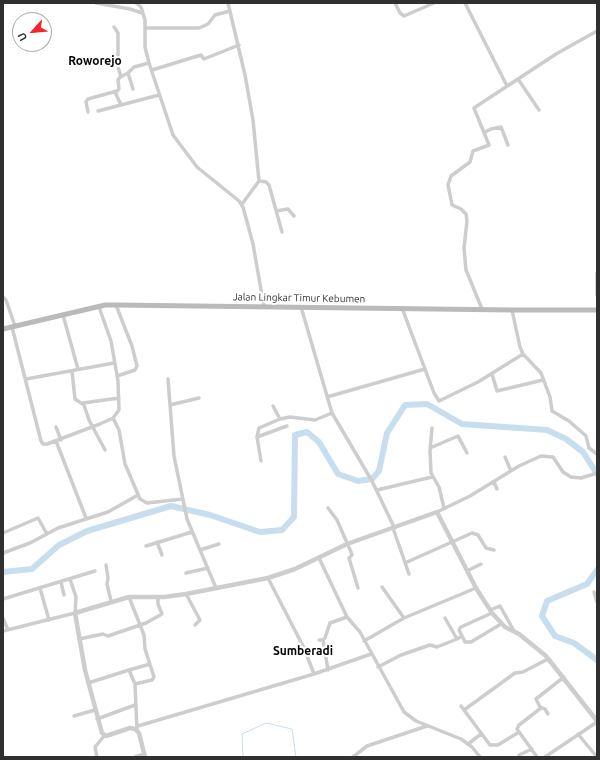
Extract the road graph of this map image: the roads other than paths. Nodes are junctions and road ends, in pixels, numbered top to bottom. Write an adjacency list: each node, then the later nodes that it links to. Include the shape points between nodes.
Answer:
1 (96, 3): 8 (street)
2 (136, 3): 8 (street)
3 (228, 3): 7 (street)
4 (395, 3): 5 (street, via 400,14 404,16)
5 (434, 3)
6 (465, 3): 18 (street)
7 (230, 11): 10 (street, via 215,15 208,24 199,28); 12 (street)
8 (142, 13): 10 (street)
9 (114, 27): 16 (street, via 118,33 118,67)
10 (145, 28): 13 (street)
11 (597, 31): 17 (street)
12 (239, 45): 14 (street, via 204,59 201,55); 28 (street, via 253,120)
13 (149, 63): 14 (street); 15 (street, via 134,67)
14 (152, 70): 21 (street)
15 (128, 73): 16 (street); 19 (street)
16 (121, 77): 20 (street, via 118,80 119,88)
17 (518, 79): 18 (street); 23 (street)
18 (507, 86): 26 (street, via 474,108)
19 (133, 89)
20 (115, 92): 22 (street); 25 (street, via 89,98 86,102)
21 (159, 95): 22 (street); 29 (street, via 174,135 192,162)
22 (121, 105): 24 (street)
23 (539, 110)
24 (98, 111)
25 (88, 112)
26 (485, 132): 27 (street, via 501,127); 41 (street, via 488,146 473,151 470,162 451,176 448,185 452,205 466,214 466,270)
27 (508, 145)
28 (259, 181): 29 (street); 30 (street, via 269,184)
29 (242, 204): 38 (street, via 253,244)
30 (276, 211): 31 (street, via 288,209); 32 (street)
31 (294, 216)
32 (282, 232)
33 (597, 274): 34 (street)
34 (597, 296)
35 (3, 297): 45 (street)
36 (116, 305): 37 (main road, Jalan Lingkar Timur Kebumen); 38 (main road, Jalan Lingkar Timur Kebumen); 53 (street, via 132,346 137,368)
37 (99, 307): 44 (main road, Jalan Lingkar Timur Kebumen); 48 (street, via 110,336)
38 (264, 307): 39 (main road, Jalan Lingkar Timur Kebumen)
39 (301, 307): 40 (main road, Jalan Lingkar Timur Kebumen); 59 (street)
40 (402, 308): 41 (main road, Jalan Lingkar Timur Kebumen); 50 (street)
41 (482, 309): 42 (main road, Jalan Lingkar Timur Kebumen)
42 (512, 310): 43 (main road, Jalan Lingkar Timur Kebumen); 47 (street, via 517,339)
43 (597, 310)
44 (63, 315): 45 (main road, Jalan Lingkar Timur Kebumen); 49 (street)
45 (13, 327): 46 (main road, Jalan Lingkar Timur Kebumen); 54 (street)
46 (3, 329)
47 (523, 354): 52 (street); 56 (street, via 536,367)
48 (114, 363): 49 (street); 53 (street)
49 (78, 369): 51 (street)
50 (425, 369): 57 (street, via 439,401); 59 (street)
51 (72, 371): 54 (street); 62 (street, via 75,399)
52 (492, 374): 56 (street, via 497,391); 57 (street)
53 (117, 376): 60 (street)
54 (26, 379): 74 (street, via 42,444)
55 (168, 379): 63 (street)
56 (543, 380): 78 (street, via 552,411 569,421 586,436 589,446)
57 (478, 382): 58 (street)
58 (480, 387)
59 (327, 397): 65 (street)
60 (119, 398): 62 (street); 66 (street, via 119,410)
61 (199, 398): 63 (street)
62 (83, 403): 70 (street)
63 (170, 405): 88 (street, via 174,456)
64 (273, 406): 67 (street)
65 (332, 413): 67 (street, via 315,420 290,417); 86 (street)
66 (113, 418): 70 (street); 87 (street, via 119,430 125,464)
67 (280, 419): 72 (street, via 259,428)
68 (286, 426): 72 (street)
69 (56, 427): 73 (street)
70 (93, 427): 73 (street); 76 (street)
71 (432, 428): 75 (street)
72 (257, 436): 80 (street)
73 (61, 440): 74 (street)
74 (56, 441): 92 (street)
75 (430, 448): 77 (street, via 458,436); 83 (street)
76 (105, 450)
77 (466, 453)
78 (597, 454)
79 (505, 457): 81 (street)
80 (261, 461)
81 (511, 471): 82 (street, via 533,459 547,456 552,457 563,472 571,477 581,478); 84 (street)
82 (597, 473)
83 (432, 477): 86 (street); 90 (street, via 439,487)
84 (494, 482): 85 (street); 90 (street, via 462,501)
85 (497, 489)
86 (377, 490): 93 (street)
87 (138, 495): 88 (street, via 147,503); 92 (street, via 109,511)
88 (184, 500): 94 (street)
89 (328, 508): 100 (street, via 337,520)
90 (444, 508): 91 (street)
91 (437, 512): 93 (street); 98 (street)
92 (86, 518): 96 (street)
93 (393, 527): 100 (street); 107 (street)
94 (192, 532): 97 (street); 102 (street)
95 (3, 533): 96 (street, via 38,518)
96 (47, 534): 104 (street, via 30,544)
97 (157, 542): 101 (street); 105 (street)
98 (453, 542): 103 (street, via 474,533 486,548); 107 (street); 112 (street)
99 (220, 544): 102 (street)
100 (347, 544): 106 (street); 121 (street, via 352,554 349,559)
101 (146, 546)
102 (200, 550): 110 (street)
103 (494, 550)
104 (3, 553)
105 (162, 555)
106 (319, 558): 115 (street); 133 (street)
107 (405, 563): 114 (street)
108 (481, 564): 112 (street)
109 (106, 565): 129 (street)
110 (208, 568): 113 (street); 120 (street)
111 (95, 571): 116 (street)
112 (467, 571): 122 (street)
113 (186, 573)
114 (409, 574)
115 (268, 578): 120 (street); 156 (street, via 304,648)
116 (70, 579): 117 (street); 132 (street, via 76,597)
117 (61, 582): 119 (street); 125 (street)
118 (382, 587): 135 (street)
119 (40, 588): 128 (street); 137 (street)
120 (216, 588): 124 (street)
121 (358, 588)
122 (476, 588): 131 (street); 135 (street)
123 (594, 592): 130 (street)
124 (186, 594): 127 (street); 139 (street, via 200,620)
125 (64, 595)
126 (129, 597): 127 (street); 129 (street); 140 (street)
127 (158, 597): 140 (street, via 162,614)
128 (3, 599)
129 (111, 601): 132 (street)
130 (597, 602)
131 (491, 612): 138 (street); 143 (street, via 500,606); 144 (street, via 461,627 459,630)
132 (75, 613): 137 (street); 145 (street)
133 (347, 617): 148 (street, via 330,623); 149 (street)
134 (3, 618): 141 (street)
135 (404, 618): 149 (street)
136 (445, 618): 146 (street)
137 (50, 620): 141 (street)
138 (501, 624): 143 (street); 144 (street, via 471,642 465,642)
139 (196, 625)
140 (140, 626): 145 (street, via 108,636 103,634); 152 (street)
141 (8, 630): 142 (street)
142 (3, 631)
143 (514, 632): 151 (street)
144 (462, 636): 146 (street)
145 (79, 639): 158 (street)
146 (457, 639): 153 (street, via 437,647 428,646)
147 (319, 640): 148 (street)
148 (324, 640): 155 (street)
149 (364, 641): 150 (street)
150 (372, 654): 153 (street); 155 (street)
151 (548, 659): 157 (street); 164 (street, via 523,672 515,672)
152 (150, 664): 154 (street); 159 (street, via 154,678)
153 (378, 667): 169 (street, via 404,712)
154 (129, 670): 158 (street); 159 (street)
155 (328, 670): 156 (street)
156 (314, 674): 170 (street)
157 (564, 678): 162 (street, via 537,697 536,702); 168 (street)
158 (88, 683): 163 (street)
159 (135, 684): 160 (street)
160 (135, 705): 167 (street); 170 (street)
161 (461, 706): 164 (street)
162 (541, 708): 165 (street); 171 (street, via 519,725)
163 (95, 710): 166 (street); 167 (street)
164 (464, 710): 172 (street)
165 (548, 714)
166 (74, 716)
167 (97, 719): 174 (street)
168 (597, 722): 173 (street)
169 (427, 726): 175 (street); 182 (street, via 367,746)
170 (137, 728): 174 (street); 177 (street)
171 (519, 732): 172 (street, via 494,746); 176 (street)
172 (481, 734): 175 (street)
173 (578, 734): 179 (street); 185 (street)
174 (104, 736): 180 (street, via 95,747)
175 (468, 744): 183 (street)
176 (532, 749): 178 (street); 184 (street)
177 (145, 755): 181 (street)
178 (519, 755)
179 (548, 756)
180 (97, 757)
181 (135, 757)
182 (353, 757)
183 (480, 757)
184 (537, 757)
185 (597, 757)

